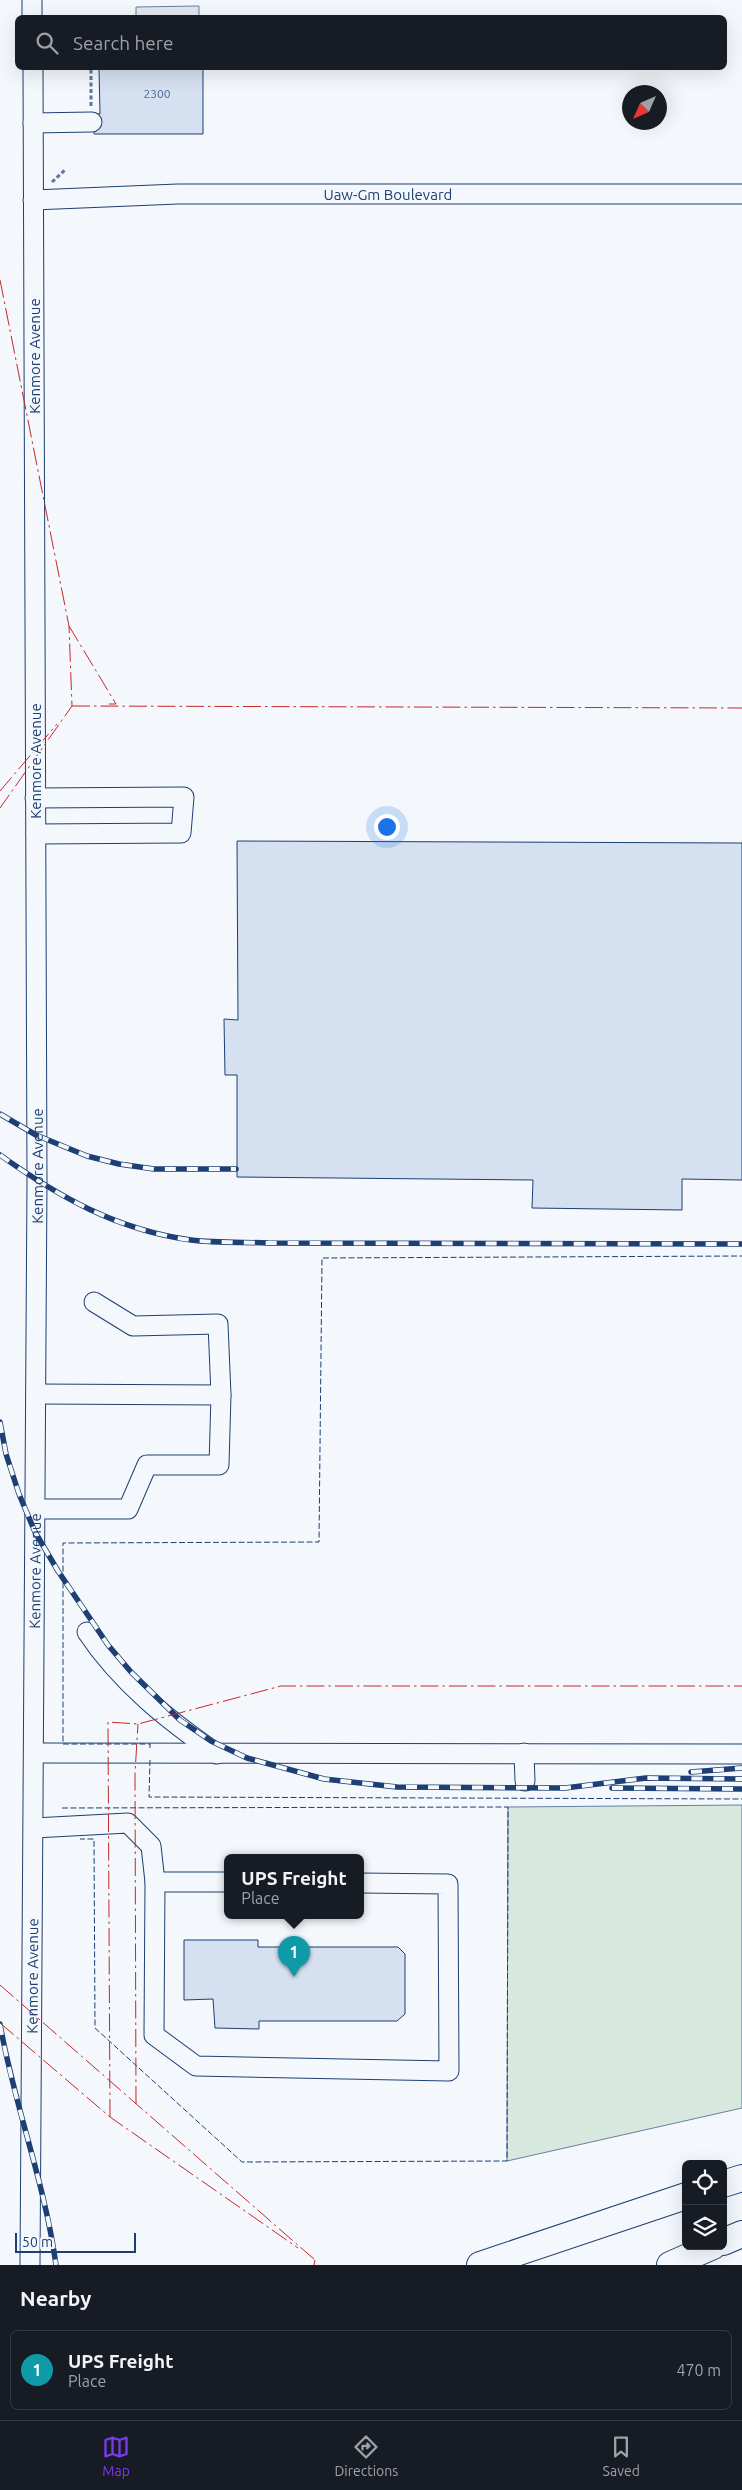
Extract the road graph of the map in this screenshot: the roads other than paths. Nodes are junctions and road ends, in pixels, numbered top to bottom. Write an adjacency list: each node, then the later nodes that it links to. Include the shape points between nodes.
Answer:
1 (32, 0): 2 (street)
2 (32, 15)
3 (33, 70): 5 (street, Kenmore Avenue)
4 (91, 116): 5 (street)
5 (33, 123): 7 (street, Kenmore Avenue)
6 (742, 194): 7 (street, Uaw-Gm Boulevard, via 178,194)
7 (33, 200): 8 (street, Kenmore Avenue)
8 (35, 798): 9 (street, Kenmore Avenue); 9 (street, via 184,797 181,833)
9 (36, 834): 11 (street, Kenmore Avenue)
10 (94, 1302): 12 (street, via 133,1326 218,1324)
11 (36, 1394): 12 (street); 13 (street, Kenmore Avenue)
12 (221, 1396): 13 (street, via 220,1465 147,1465 128,1509)
13 (35, 1509): 16 (street, Kenmore Avenue)
14 (87, 1632): 17 (street, via 123,1679 159,1712)
15 (524, 1753): 17 (street); 18 (street); 19 (street)
16 (34, 1754): 17 (street); 20 (street, Kenmore Avenue)
17 (217, 1754)
18 (742, 1754)
19 (525, 1781)
20 (34, 1828): 21 (street, via 128,1823 151,1846); 30 (street, Kenmore Avenue)
21 (155, 1882): 22 (street); 23 (street, via 154,2036 196,2066 449,2071 448,1884)
22 (224, 1882)
23 (364, 1884)
24 (742, 2178): 25 (highway)
25 (727, 2183)
26 (682, 2197): 31 (highway)
27 (742, 2234): 28 (highway)
28 (727, 2240)
29 (704, 2250): 32 (highway)
30 (30, 2265)
31 (480, 2265)
32 (670, 2265)

